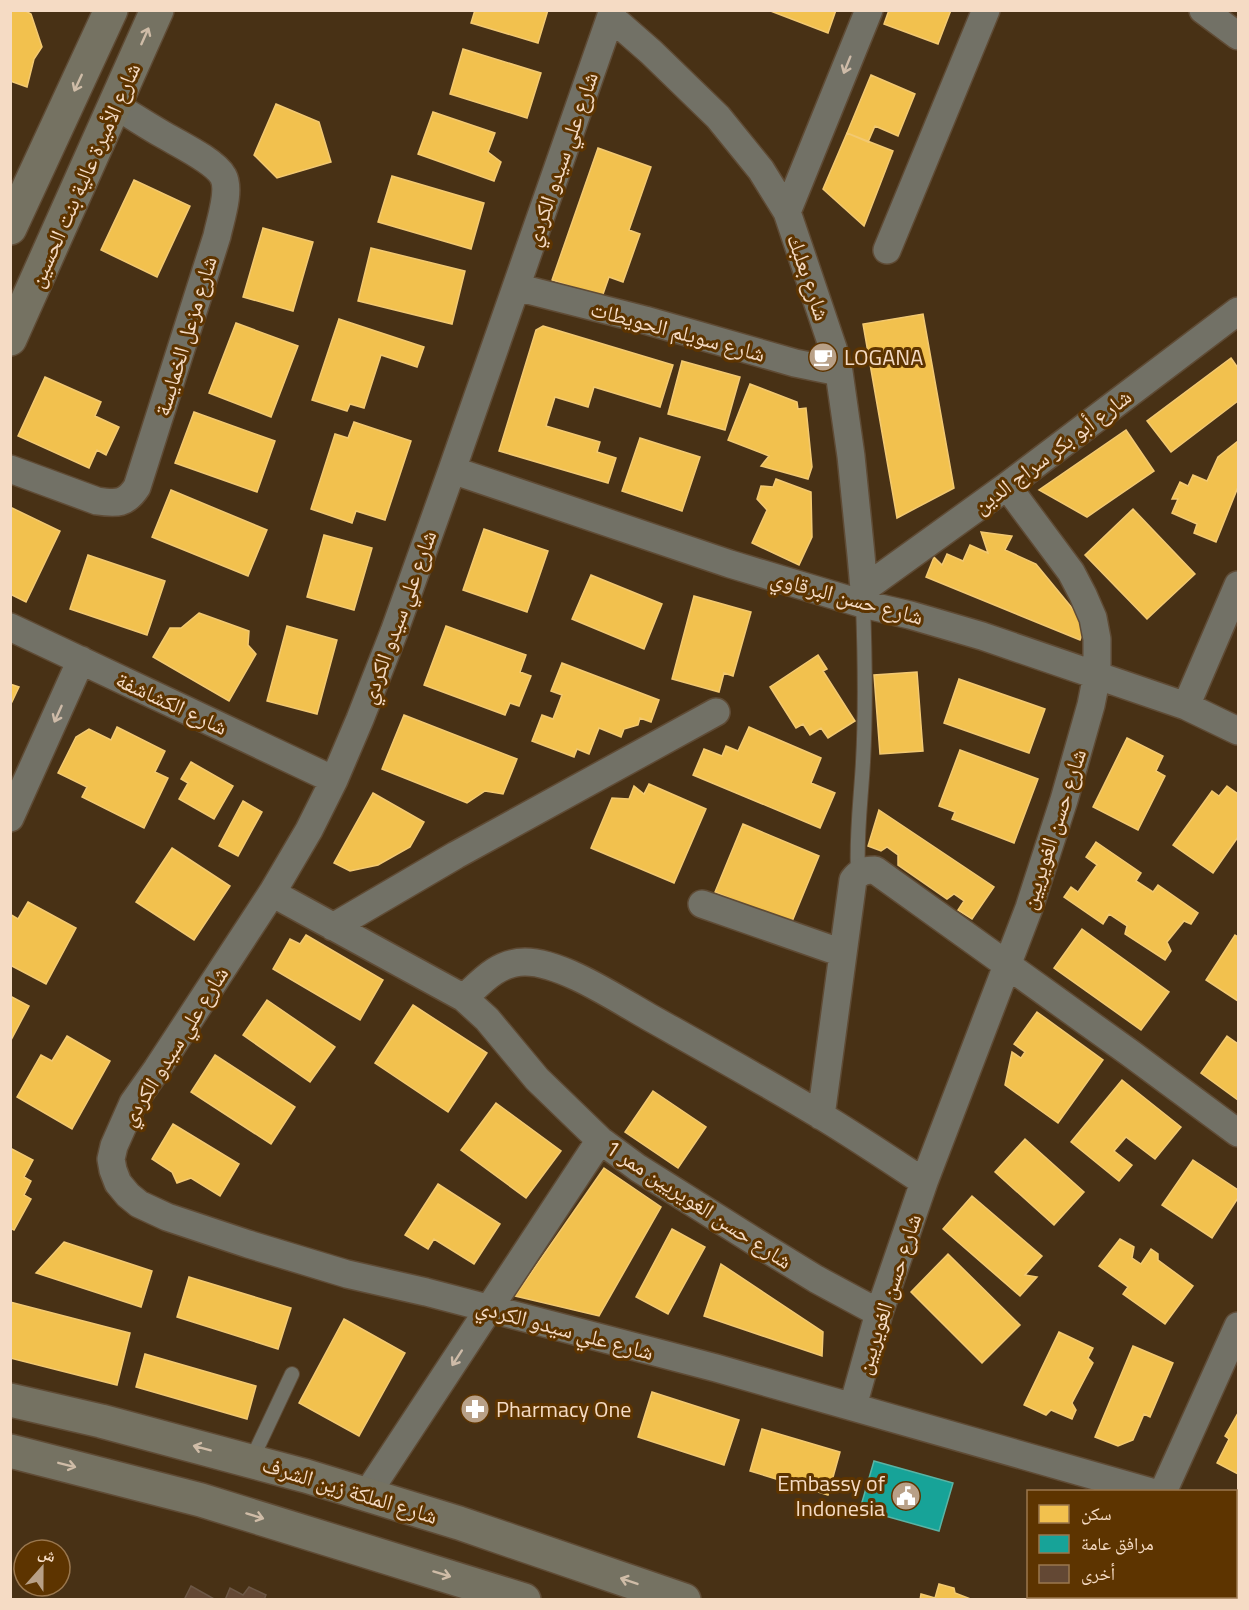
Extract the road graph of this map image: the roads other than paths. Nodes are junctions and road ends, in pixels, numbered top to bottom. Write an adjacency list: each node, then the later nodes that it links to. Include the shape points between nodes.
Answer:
1 (157, 10): 8 (main road, شارع الأميرة عالية بنت الحسين, one-way to 1)
2 (869, 10): 9 (street, one-way to 9)
3 (986, 10): 12 (street)
4 (1203, 10): 7 (street)
5 (612, 14): 9 (street, شارع بعلبك, via 718,117 761,170); 13 (street, شارع علي سيدو الكردي)
6 (101, 15): 10 (main road, شارع الأميرة عالية بنت الحسين, one-way to 10)
7 (1235, 27)
8 (114, 105): 11 (main road, شارع الأميرة عالية بنت الحسين); 17 (street, شارع مزعل الخمايسة, via 194,153 224,177 217,236 137,487 130,497 121,502 97,501)
9 (788, 212): 16 (street, شارع بعلبك)
10 (12, 225): 11 (main road)
11 (54, 242): 15 (main road, شارع الأميرة عالية بنت الحسين)
12 (887, 250)
13 (516, 287): 16 (street, شارع سويلم الحويطات); 18 (street, شارع علي سيدو الكردي)
14 (1239, 311): 19 (street, شارع أبو بكر سراج الدين)
15 (10, 339)
16 (839, 372): 21 (street, شارع بعلبك)
17 (10, 469)
18 (452, 471): 21 (street, شارع حسن البرقاوي, via 720,561); 28 (street, شارع علي سيدو الكردي, via 394,632)
19 (1007, 486): 21 (street, شارع أبو بكر سراج الدين); 24 (street, شارع حسن الغويريين, via 1071,572 1083,595 1097,639)
20 (1239, 585): 25 (street)
21 (863, 596): 24 (street, شارع حسن البرقاوي); 30 (lane, via 866,710)
22 (10, 627): 23 (street, شارع الكشاشفة)
23 (81, 660): 28 (street, شارع الكشاشفة); 29 (street, one-way to 29)
24 (1097, 675): 25 (street, شارع حسن البرقاوي); 35 (street, شارع حسن الغويريين, via 1064,800)
25 (1186, 706): 27 (street, شارع حسن البرقاوي)
26 (716, 712): 33 (street)
27 (1239, 732)
28 (334, 780): 31 (street, شارع علي سيدو الكردي)
29 (10, 818)
30 (858, 873): 34 (street, via 853,880); 35 (street, via 874,870 882,874)
31 (272, 892): 33 (street, شارع حسن الغويريين ممر 1); 41 (street, شارع علي سيدو الكردي, via 134,1103 111,1159 118,1183 139,1204 177,1221 347,1274)
32 (702, 904): 34 (street)
33 (333, 927): 36 (street, شارع حسن الغويريين ممر 1)
34 (842, 953): 37 (street)
35 (1007, 964): 38 (street); 40 (street, شارع حسن الغويريين)
36 (464, 998): 37 (street, via 485,977 511,963 550,966 597,988); 39 (street, شارع حسن الغويريين ممر 1, via 487,1019 537,1079)
37 (821, 1116): 40 (street)
38 (1239, 1133)
39 (600, 1140): 41 (street); 42 (street, شارع حسن الغويريين ممر 1, via 754,1242)
40 (924, 1182): 42 (street, شارع حسن الغويريين)
41 (489, 1309): 46 (street, شارع علي سيدو الكردي); 51 (street, one-way to 51)
42 (879, 1313): 46 (street, شارع حسن الغويريين)
43 (1239, 1326): 50 (street)
44 (292, 1374): 48 (lane)
45 (10, 1400): 48 (main road, شارع الملكة زين الشرف, one-way to 45)
46 (853, 1406): 49 (street, شارع علي سيدو الكردي)
47 (10, 1451): 52 (main road, one-way to 52, via 212,1503)
48 (252, 1461): 51 (main road, شارع الملكة زين الشرف)
49 (1147, 1490)
50 (1163, 1490)
51 (367, 1494): 53 (main road, شارع الملكة زين الشرف, one-way to 51)
52 (524, 1599)
53 (684, 1599)

